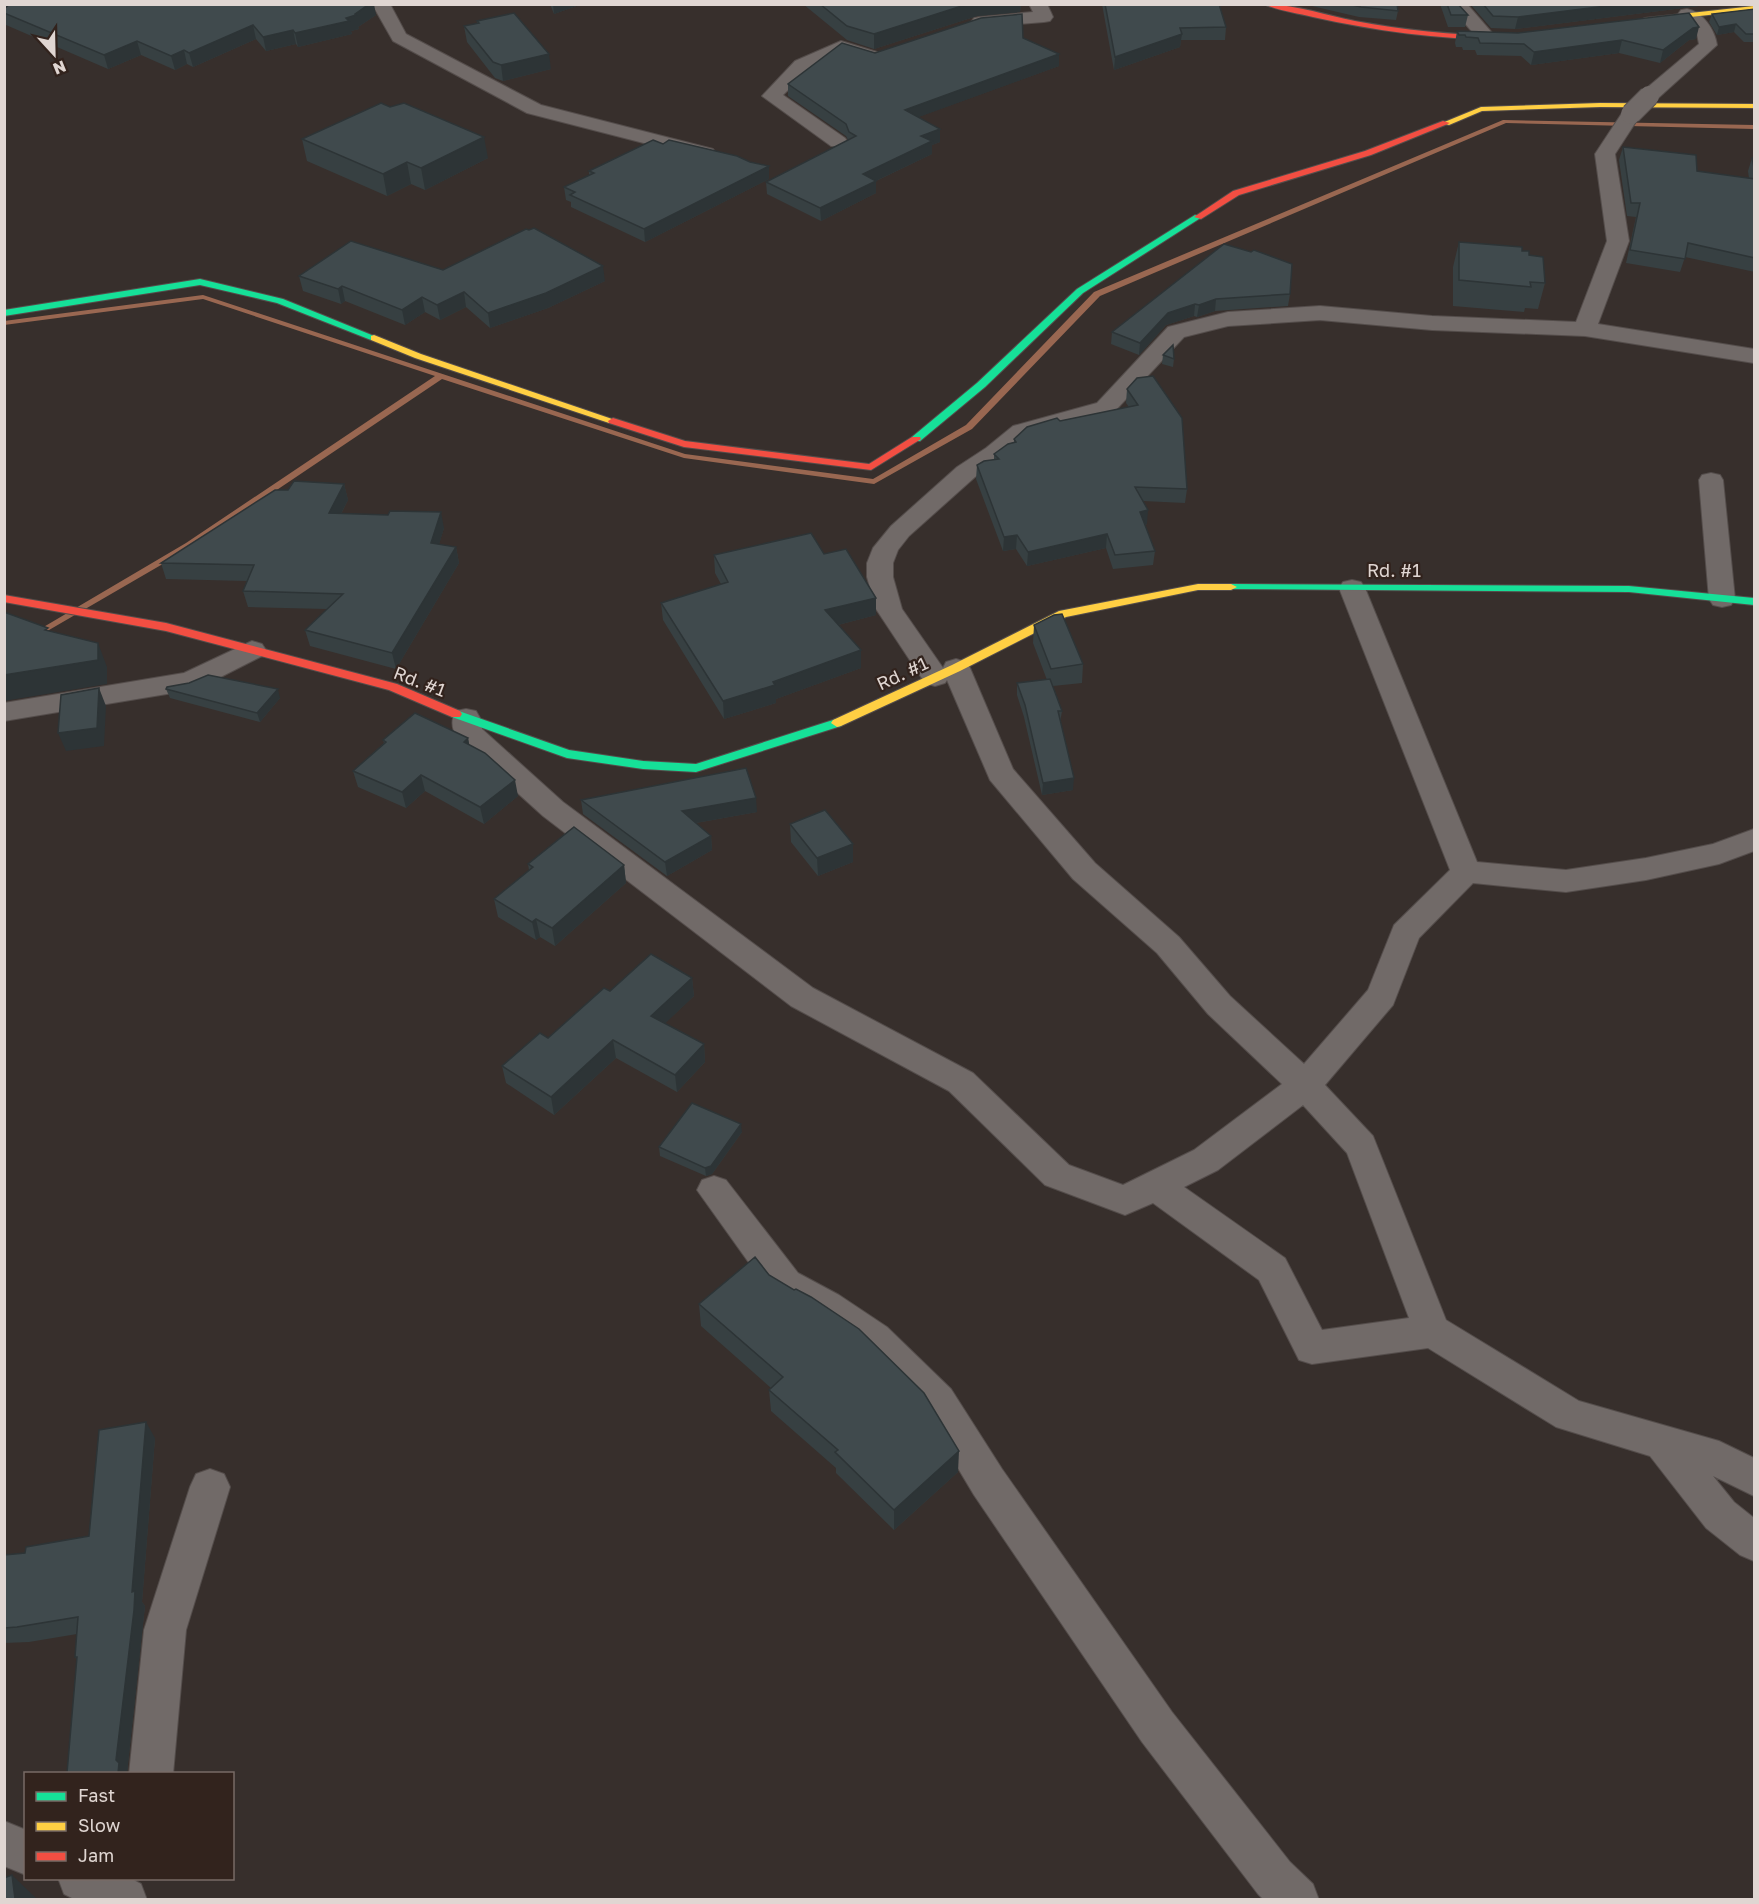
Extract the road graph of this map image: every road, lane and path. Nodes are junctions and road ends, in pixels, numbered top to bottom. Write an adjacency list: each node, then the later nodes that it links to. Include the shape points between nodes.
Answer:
1 (381, 4): 14 (street, via 399,37 534,109)
2 (1038, 4): 8 (street, via 1044,17 978,22)
3 (1267, 4): 10 (street, via 1405,33)
4 (1457, 4): 10 (street)
5 (1755, 8): 6 (street)
6 (1688, 14): 7 (street); 16 (street, bridge, via 1706,33 1708,45 1649,96 1605,154 1618,241)
7 (1632, 22)
8 (957, 29)
9 (1515, 37): 10 (street)
10 (1487, 38)
11 (884, 54): 13 (street, via 874,57 841,47 802,65 772,96)
12 (1755, 106): 15 (street, via 1481,109 1368,153 1236,193 1080,291 981,385 909,445 871,467 684,444 418,356 280,301 200,282)
13 (838, 142)
14 (722, 156)
15 (4, 313)
16 (1585, 329): 17 (street); 24 (street, via 1432,323 1320,313 1228,319 1176,332 1105,408 1021,431 966,472 886,548 880,577 889,609)
17 (1755, 356)
18 (1711, 480): 21 (street)
19 (1352, 588): 21 (street, Rd. #1, via 1629,589); 24 (street, Rd. #1, via 1198,587 1063,614); 28 (street)
20 (4, 598): 23 (street, Rd. #1, via 166,627)
21 (1722, 599): 22 (street, Rd. #1)
22 (1755, 602)
23 (252, 650): 25 (street, via 191,681); 26 (street, Rd. #1, via 393,687)
24 (946, 673): 26 (street, Rd. #1, via 836,724 696,768 567,754); 29 (street, via 1000,773 1084,871 1168,945 1219,1005)
25 (4, 712)
26 (466, 718): 30 (street, via 468,732 553,809 802,997 961,1082 1058,1174 1125,1200)
27 (1755, 839): 28 (street, via 1719,853 1646,869 1566,880)
28 (1466, 872): 29 (street, via 1405,933 1382,996)
29 (1305, 1085): 30 (street, via 1206,1160); 32 (street, via 1361,1146)
30 (1155, 1185): 32 (street, via 1272,1269 1312,1348)
31 (714, 1190): 44 (street, via 785,1284 826,1305 874,1338 938,1401 988,1482 1157,1727 1274,1878)
32 (1432, 1331): 33 (street, via 1569,1414)
33 (1662, 1442): 34 (street, via 1719,1459); 36 (street, via 1720,1515)
34 (1755, 1478)
35 (210, 1487): 37 (street, via 165,1630)
36 (1755, 1542)
37 (151, 1772)
38 (4, 1843): 39 (street)
39 (24, 1851)
40 (84, 1880): 42 (street)
41 (140, 1880): 43 (street)
42 (124, 1899)
43 (138, 1899)
44 (1298, 1899)

